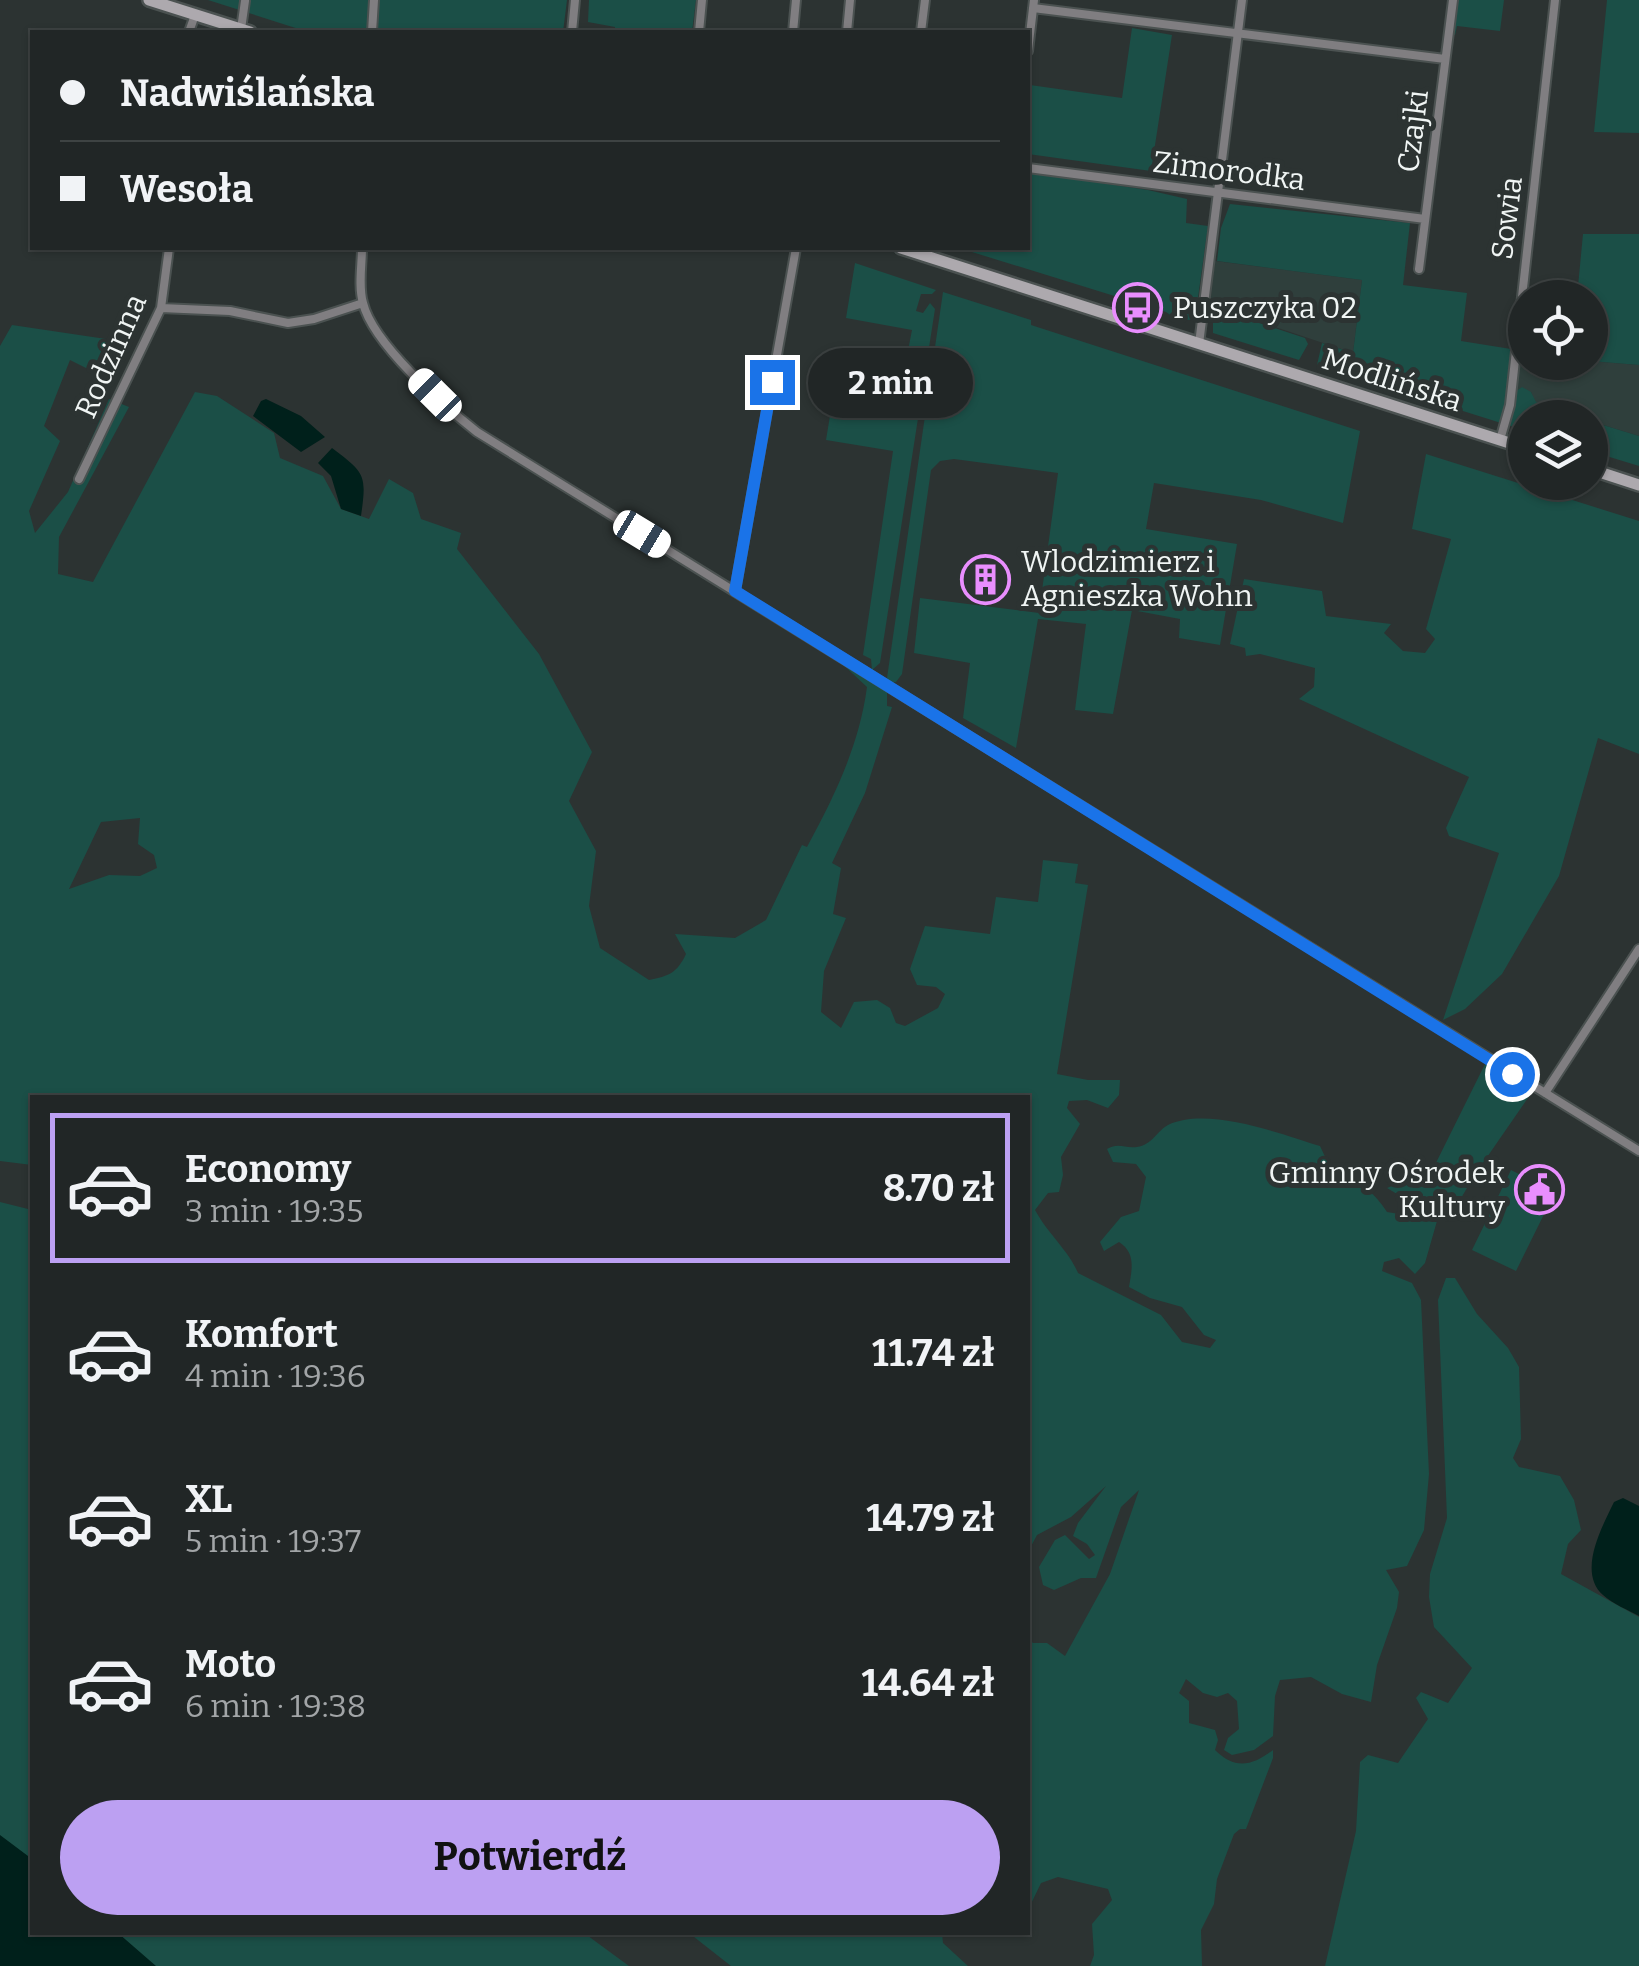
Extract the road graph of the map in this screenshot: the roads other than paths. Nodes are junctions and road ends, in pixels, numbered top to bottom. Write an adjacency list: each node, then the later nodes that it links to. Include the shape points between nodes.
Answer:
1 (150, 0): 13 (main road)
2 (374, 0): 17 (street)
3 (575, 0): 18 (street)
4 (702, 0): 19 (street)
5 (796, 0): 20 (street)
6 (850, 0): 21 (street)
7 (926, 0): 22 (street)
8 (1242, 0): 23 (street)
9 (1453, 0): 25 (street, Czajki)
10 (1555, 0): 37 (street, Sowia, via 1510,406)
11 (245, 1): 16 (street)
12 (1034, 4): 23 (street); 24 (street)
13 (195, 15): 14 (street); 15 (main road)
14 (190, 30)
15 (242, 30)
16 (245, 30)
17 (372, 30)
18 (572, 30)
19 (698, 30)
20 (793, 30)
21 (847, 30)
22 (922, 30)
23 (1238, 33): 25 (street); 27 (street)
24 (1030, 35)
25 (1445, 59): 28 (street, Czajki)
26 (1030, 168): 27 (street, Zimorodka)
27 (1219, 192): 28 (street, Zimorodka); 36 (street)
28 (1425, 219): 33 (street, Czajki)
29 (169, 250): 35 (street, Rodzinna)
30 (362, 250): 34 (street)
31 (796, 250): 42 (street)
32 (912, 250): 36 (main road, Modlińska, via 946,256)
33 (1419, 268)
34 (362, 302): 35 (street, via 288,323 230,310); 42 (street, via 379,336 450,411)
35 (160, 308): 40 (street, Rodzinna)
36 (1199, 344): 37 (main road, Modlińska)
37 (1500, 440): 38 (main road, Modlińska)
38 (1508, 443)
39 (1608, 475): 41 (main road)
40 (79, 479)
41 (1639, 485)
42 (735, 591): 44 (street)
43 (1639, 949): 44 (street)
44 (1544, 1093): 45 (street)
45 (1639, 1151)

